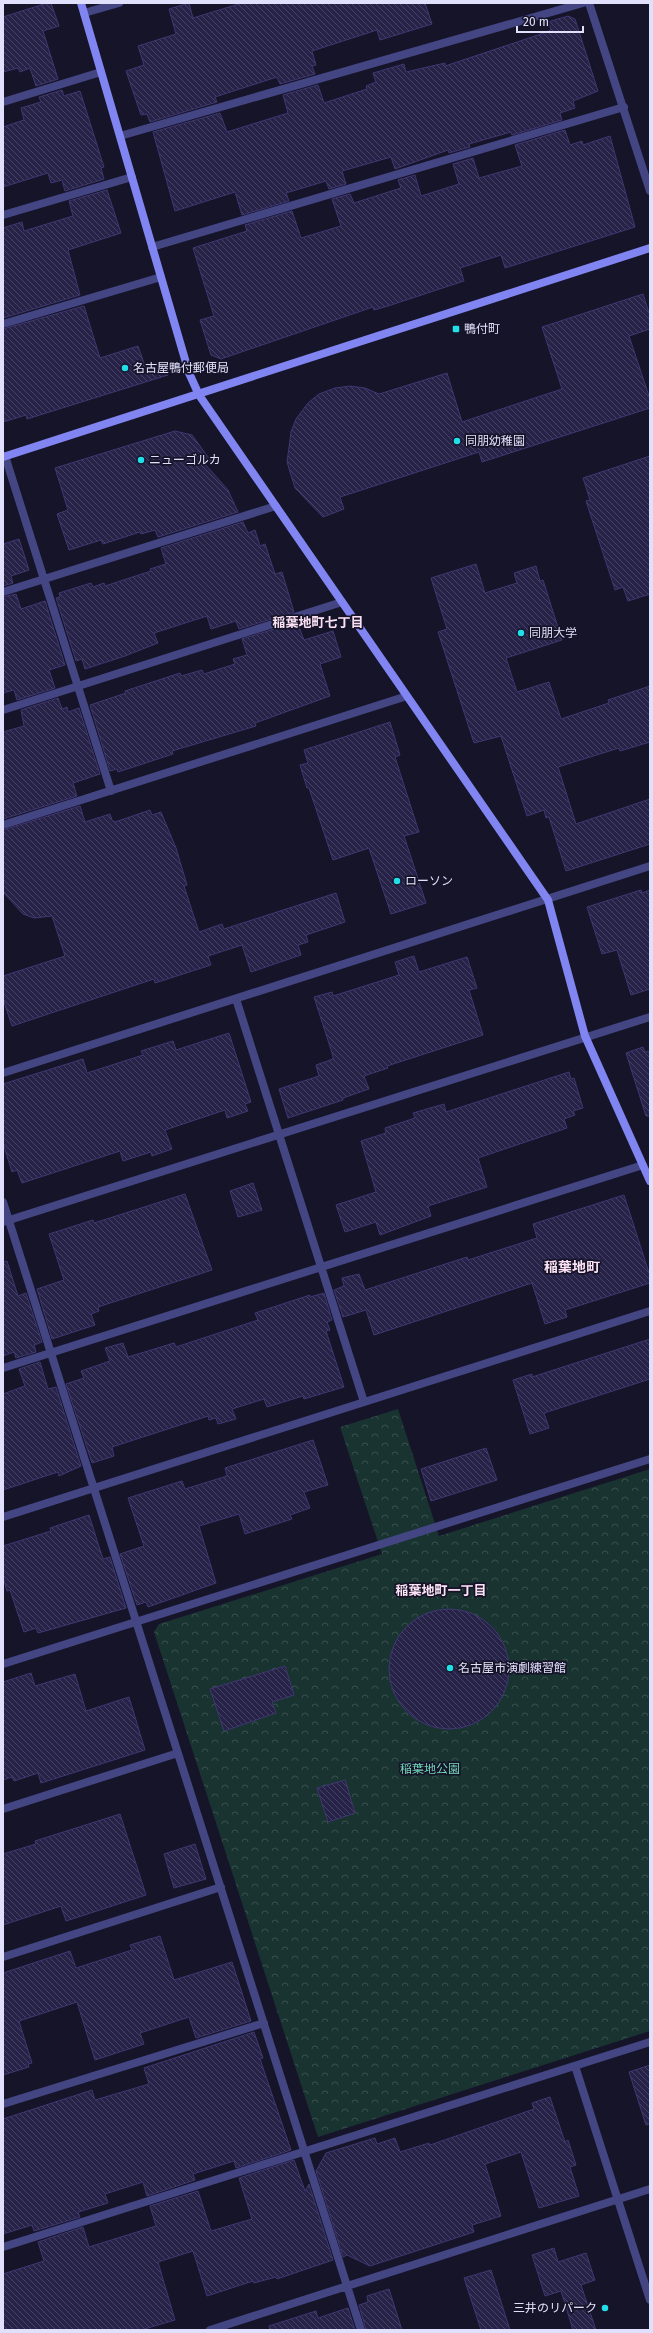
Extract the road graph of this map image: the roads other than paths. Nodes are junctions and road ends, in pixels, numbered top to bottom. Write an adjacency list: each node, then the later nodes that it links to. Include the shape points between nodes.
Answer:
1 (81, 3): 5 (street)
2 (119, 3): 5 (street)
3 (583, 3): 9 (street)
4 (589, 3): 8 (street)
5 (84, 13): 6 (street)
6 (101, 72): 7 (street); 9 (street)
7 (3, 102)
8 (624, 107): 11 (street); 13 (street)
9 (120, 136): 10 (street)
10 (132, 177): 12 (street); 13 (street)
11 (650, 191)
12 (3, 215)
13 (152, 247): 15 (street)
14 (650, 248): 17 (street)
15 (161, 277): 16 (street); 17 (street, via 189,373)
16 (3, 324)
17 (199, 395): 18 (street); 19 (street)
18 (4, 456): 20 (street)
19 (276, 506): 20 (street); 22 (street)
20 (43, 579): 21 (street); 23 (street)
21 (3, 592)
22 (342, 602): 23 (street); 24 (street)
23 (77, 686): 25 (street); 26 (street)
24 (407, 696): 26 (street); 29 (street)
25 (3, 710)
26 (111, 791): 27 (street)
27 (3, 825)
28 (650, 866): 29 (street)
29 (548, 900): 30 (street); 32 (street)
30 (236, 999): 33 (street); 34 (street)
31 (650, 1017): 32 (street)
32 (585, 1036): 34 (street); 35 (street)
33 (3, 1072)
34 (279, 1136): 38 (street); 39 (street)
35 (643, 1164): 36 (street); 39 (street)
36 (650, 1181)
37 (3, 1202): 38 (street)
38 (6, 1221): 41 (street)
39 (321, 1267): 41 (street); 43 (street)
40 (650, 1311): 43 (street)
41 (51, 1353): 42 (street); 45 (street)
42 (3, 1368)
43 (364, 1402): 45 (street)
44 (650, 1459): 47 (street)
45 (94, 1489): 46 (street); 47 (street)
46 (3, 1518)
47 (136, 1622): 48 (street); 49 (street)
48 (3, 1664)
49 (178, 1753): 50 (street); 51 (street)
50 (3, 1809)
51 (221, 1888): 52 (street); 53 (street)
52 (3, 1957)
53 (264, 2023): 56 (street); 57 (street)
54 (650, 2042): 55 (street)
55 (575, 2066): 57 (street); 59 (street)
56 (3, 2104)
57 (305, 2152): 60 (street); 61 (street)
58 (650, 2189): 59 (street)
59 (618, 2199): 61 (street); 62 (street)
60 (3, 2247)
61 (347, 2286): 63 (street); 64 (street)
62 (650, 2300)
63 (210, 2330)
64 (361, 2330)

